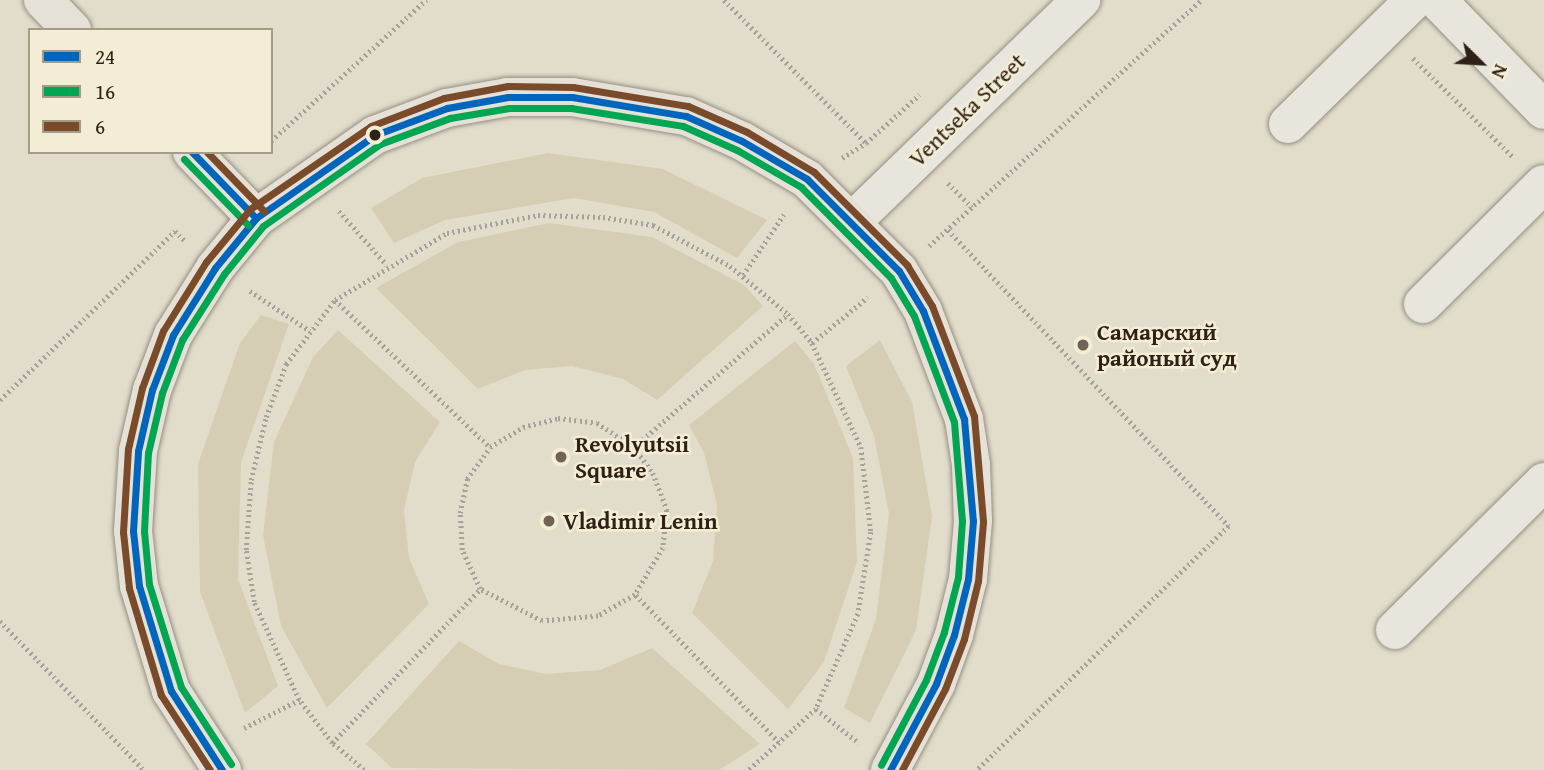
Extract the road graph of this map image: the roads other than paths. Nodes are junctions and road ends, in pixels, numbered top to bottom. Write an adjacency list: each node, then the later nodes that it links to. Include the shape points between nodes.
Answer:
1 (43, 0): 5 (main road)
2 (1081, 0): 11 (street, Ventseka Street)
3 (1414, 0): 7 (street)
4 (1437, 0): 6 (street)
5 (70, 28)
6 (1544, 110)
7 (1289, 124)
8 (194, 154): 10 (main road)
9 (1543, 185): 12 (street)
10 (256, 218): 11 (main road, via 375,135 447,108 508,97 572,97 628,104 697,121 807,179); 16 (main road, via 215,268 173,335 152,390 138,451 133,531 139,586 171,691)
11 (853, 221): 15 (main road, via 899,271 923,312 964,419 971,464 968,579 954,635 936,684)
12 (1423, 304)
13 (1544, 482): 14 (street)
14 (1395, 631)
15 (891, 769)
16 (222, 770)

